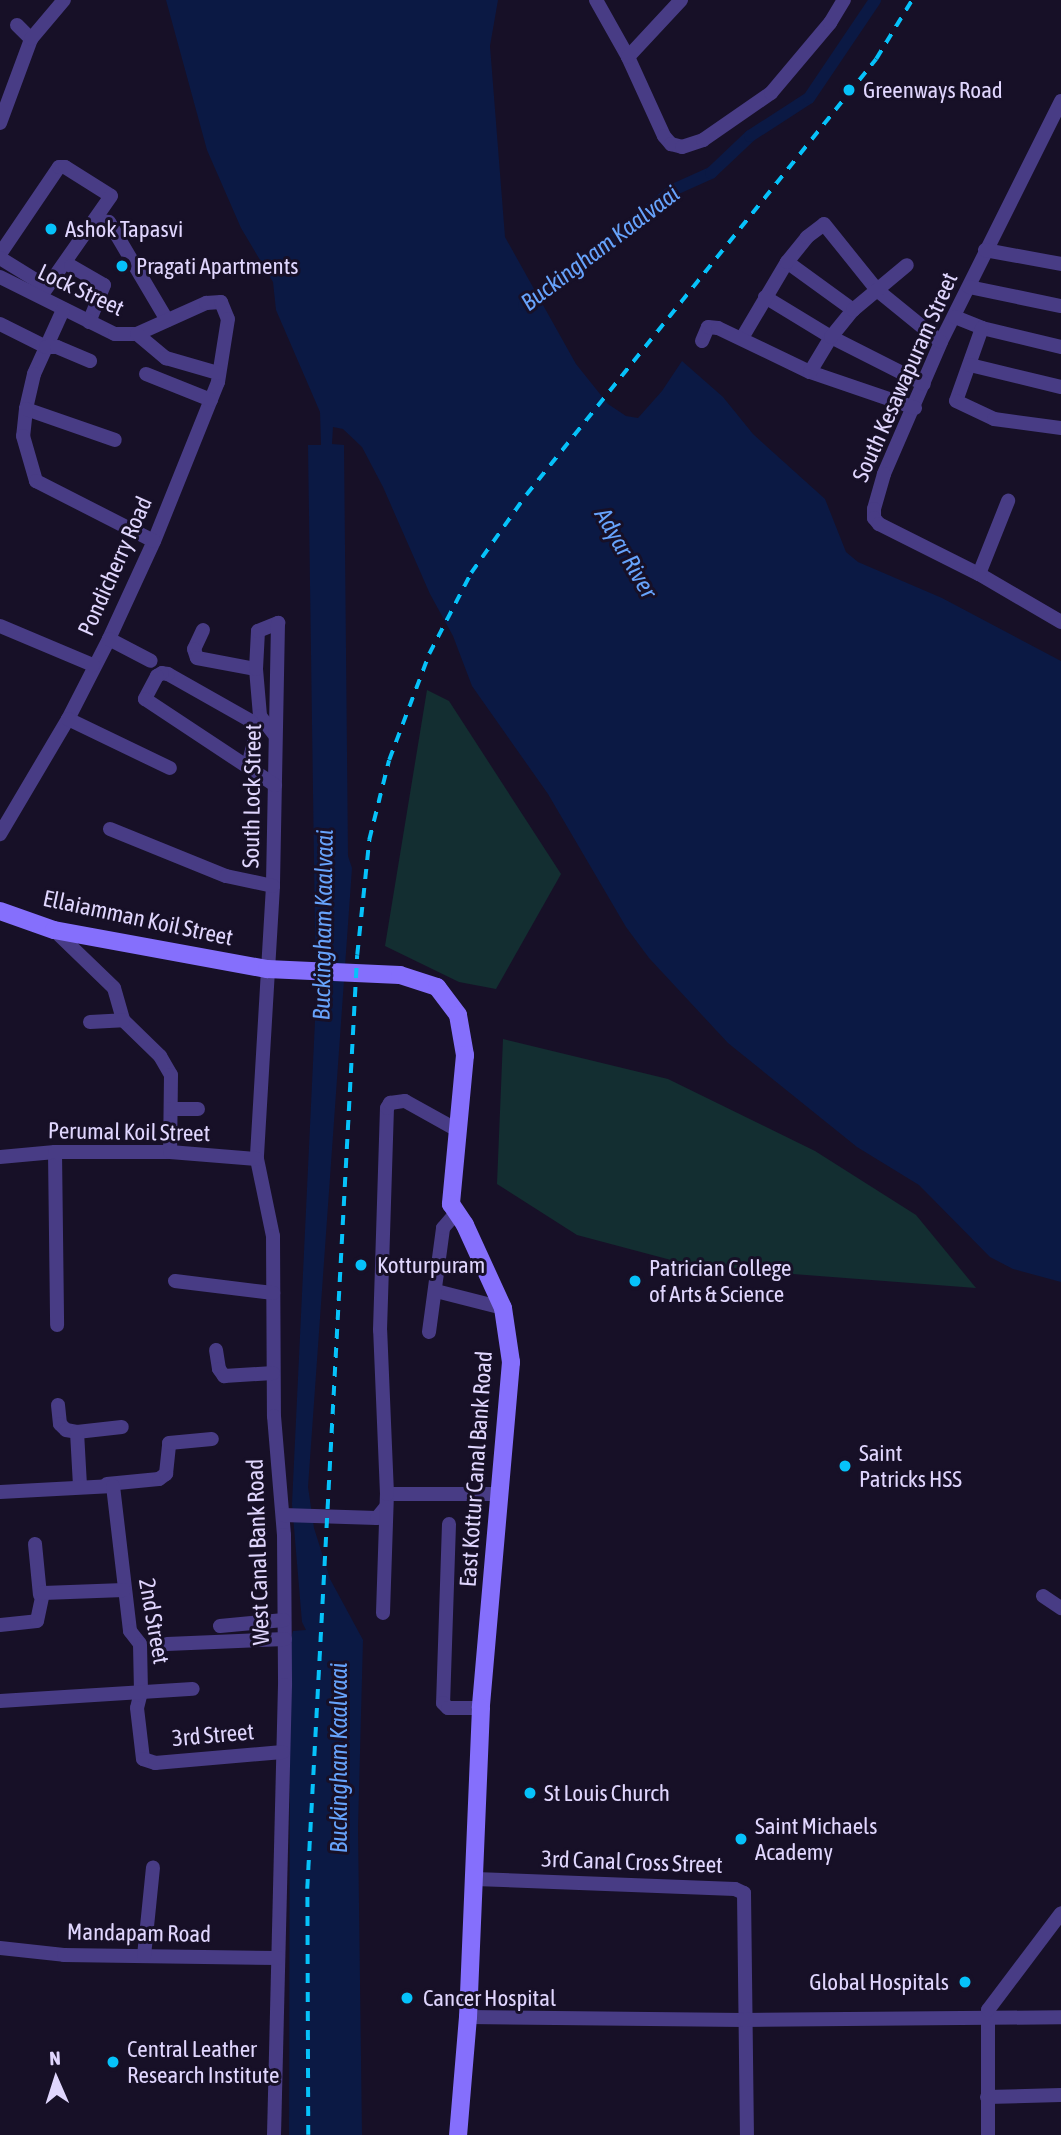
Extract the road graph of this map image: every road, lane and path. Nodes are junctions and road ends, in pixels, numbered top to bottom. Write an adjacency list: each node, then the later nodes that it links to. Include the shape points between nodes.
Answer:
1 (64, 0): 6 (street)
2 (596, 0): 7 (street)
3 (681, 0): 7 (street)
4 (844, 0): 7 (street, via 771,93 691,146 671,144 664,136)
5 (17, 25): 6 (street)
6 (31, 38): 8 (street)
7 (628, 57)
8 (6, 87): 10 (street)
9 (1061, 101): 11 (street, South Kesawapuram Street)
10 (0, 123)
11 (985, 250): 14 (street); 18 (street, South Kesawapuram Street)
12 (0, 256): 20 (street); 20 (street, via 59,167 111,196)
13 (786, 262): 19 (street, via 824,224); 21 (street); 25 (street)
14 (1061, 264)
15 (907, 265): 19 (street)
16 (71, 266): 20 (street); 27 (street, via 99,221 109,222); 28 (street, via 104,285)
17 (0, 277): 20 (street, Lock Street)
18 (969, 287): 23 (street); 26 (street, South Kesawapuram Street)
19 (877, 290): 25 (street); 35 (street)
20 (46, 295): 24 (street, Lock Street)
21 (765, 298): 32 (street); 33 (street)
22 (221, 302): 27 (street, Lock Street, via 206,303); 41 (street, Pondicherry Road, via 228,319)
23 (1061, 306)
24 (63, 310): 28 (street, Lock Street); 36 (street)
25 (853, 310): 32 (street)
26 (955, 317): 30 (street); 35 (street, South Kesawapuram Street)
27 (167, 320): 31 (street, Lock Street)
28 (89, 322): 31 (street, Lock Street, via 115,334)
29 (0, 324): 36 (street)
30 (982, 328): 37 (street); 39 (street)
31 (137, 334): 41 (street, via 166,358)
32 (831, 337): 40 (street); 43 (street)
33 (742, 338): 34 (street, via 712,326 705,330); 40 (street)
34 (702, 341)
35 (941, 342): 43 (street, South Kesawapuram Street)
36 (46, 347): 38 (street); 47 (street)
37 (1061, 347)
38 (90, 361)
39 (970, 365): 44 (street); 48 (street, via 956,401 994,419)
40 (810, 372): 46 (street)
41 (218, 373): 45 (street, Pondicherry Road)
42 (146, 374): 45 (street)
43 (925, 384): 46 (street, South Kesawapuram Street)
44 (1061, 387)
45 (211, 400): 51 (street, Pondicherry Road)
46 (915, 408): 52 (street, South Kesawapuram Street, via 884,474 874,518)
47 (26, 409): 49 (street); 51 (street, via 23,436 36,481)
48 (1061, 428)
49 (115, 440)
50 (1008, 501): 52 (street)
51 (154, 541): 56 (street, Pondicherry Road)
52 (979, 574): 53 (street, South Kesawapuram Street)
53 (1061, 622)
54 (1, 630): 58 (street)
55 (203, 631): 59 (street, via 194,649 197,657)
56 (112, 641): 57 (street); 58 (street, Pondicherry Road)
57 (151, 661)
58 (93, 666): 60 (street, Pondicherry Road)
59 (256, 669): 61 (street, via 260,716); 61 (street, South Lock Street, via 258,631 278,623)
60 (68, 719): 63 (street); 66 (street, Pondicherry Road)
61 (275, 735): 64 (street, South Lock Street)
62 (248, 766): 62 (street, via 256,734 251,721 168,674 157,676 145,699); 64 (street)
63 (170, 768)
64 (275, 785): 67 (street, South Lock Street)
65 (110, 829): 67 (street, via 226,876)
66 (0, 834)
67 (273, 886): 70 (street, South Lock Street)
68 (0, 911): 69 (street, Ellaiamman Koil Street)
69 (54, 930): 70 (street, Ellaiamman Koil Street); 72 (street, via 114,988)
70 (267, 969): 71 (street, Ellaiamman Koil Street); 80 (street, West Canal Bank Road)
71 (299, 972): 76 (street, East Kottur Canal Bank Road, via 400,975 437,987 458,1015 465,1055)
72 (122, 1020): 73 (street); 74 (street, via 160,1056 171,1075)
73 (90, 1022)
74 (171, 1109): 75 (street); 78 (street)
75 (198, 1109)
76 (459, 1131): 81 (street, East Kottur Canal Bank Road, via 451,1199); 98 (street, via 405,1101 390,1103 387,1108 380,1330)
77 (55, 1152): 78 (street, Perumal Koil Street); 79 (street, Perumal Koil Street); 86 (street)
78 (170, 1152): 80 (street, Perumal Koil Street)
79 (0, 1157)
80 (257, 1158): 84 (street, West Canal Bank Road, via 274,1236)
81 (455, 1214): 83 (street, via 443,1228); 85 (street, East Kottur Canal Bank Road, via 465,1224)
82 (174, 1282): 84 (street)
83 (436, 1291): 85 (street); 87 (street)
84 (273, 1293): 89 (street, West Canal Bank Road)
85 (503, 1308): 97 (street, East Kottur Canal Bank Road, via 510,1362)
86 (57, 1325)
87 (429, 1332)
88 (216, 1350): 89 (street, via 224,1376)
89 (273, 1373): 99 (street, West Canal Bank Road)
90 (58, 1405): 92 (street, via 60,1424)
91 (122, 1427): 92 (street)
92 (77, 1432): 94 (street)
93 (212, 1439): 95 (street, via 169,1443 166,1474 159,1479)
94 (80, 1485): 95 (street); 96 (street)
95 (110, 1485): 102 (street, 2nd Street)
96 (0, 1493)
97 (499, 1494): 98 (street); 115 (street, East Kottur Canal Bank Road)
98 (386, 1501): 99 (street, via 381,1516 372,1518); 106 (street)
99 (286, 1515): 107 (street, West Canal Bank Road)
100 (449, 1524): 115 (street, via 443,1703 452,1709)
101 (35, 1544): 103 (street)
102 (124, 1590): 103 (street); 113 (street, 2nd Street, via 130,1631 140,1644)
103 (40, 1595): 108 (street, via 37,1622)
104 (1043, 1596): 105 (street)
105 (1061, 1608)
106 (383, 1614)
107 (284, 1620): 109 (street); 110 (street, West Canal Bank Road)
108 (0, 1625)
109 (220, 1626)
110 (285, 1639): 111 (street); 116 (street, West Canal Bank Road)
111 (167, 1644)
112 (192, 1689): 113 (street)
113 (141, 1692): 114 (street); 117 (street, 2nd Street, via 137,1708 141,1755)
114 (0, 1701)
115 (481, 1708): 119 (street, East Kottur Canal Bank Road)
116 (283, 1752): 117 (street, 3rd Street); 123 (street, West Canal Bank Road)
117 (146, 1761)
118 (153, 1867): 122 (street)
119 (475, 1878): 124 (street, East Kottur Canal Bank Road); 127 (street, 3rd Canal Cross Street, via 741,1891 746,1902)
120 (1061, 1913): 125 (street)
121 (0, 1948): 122 (street, Mandapam Road)
122 (144, 1956): 123 (street, Mandapam Road)
123 (278, 1958): 130 (street, West Canal Bank Road)
124 (468, 2017): 127 (street); 131 (street, East Kottur Canal Bank Road)
125 (986, 2017): 126 (street); 127 (street); 129 (street)
126 (1061, 2017)
127 (744, 2020): 132 (street)
128 (1061, 2095): 129 (street)
129 (987, 2097): 133 (street)
130 (274, 2135)
131 (458, 2135)
132 (747, 2135)
133 (988, 2135)

